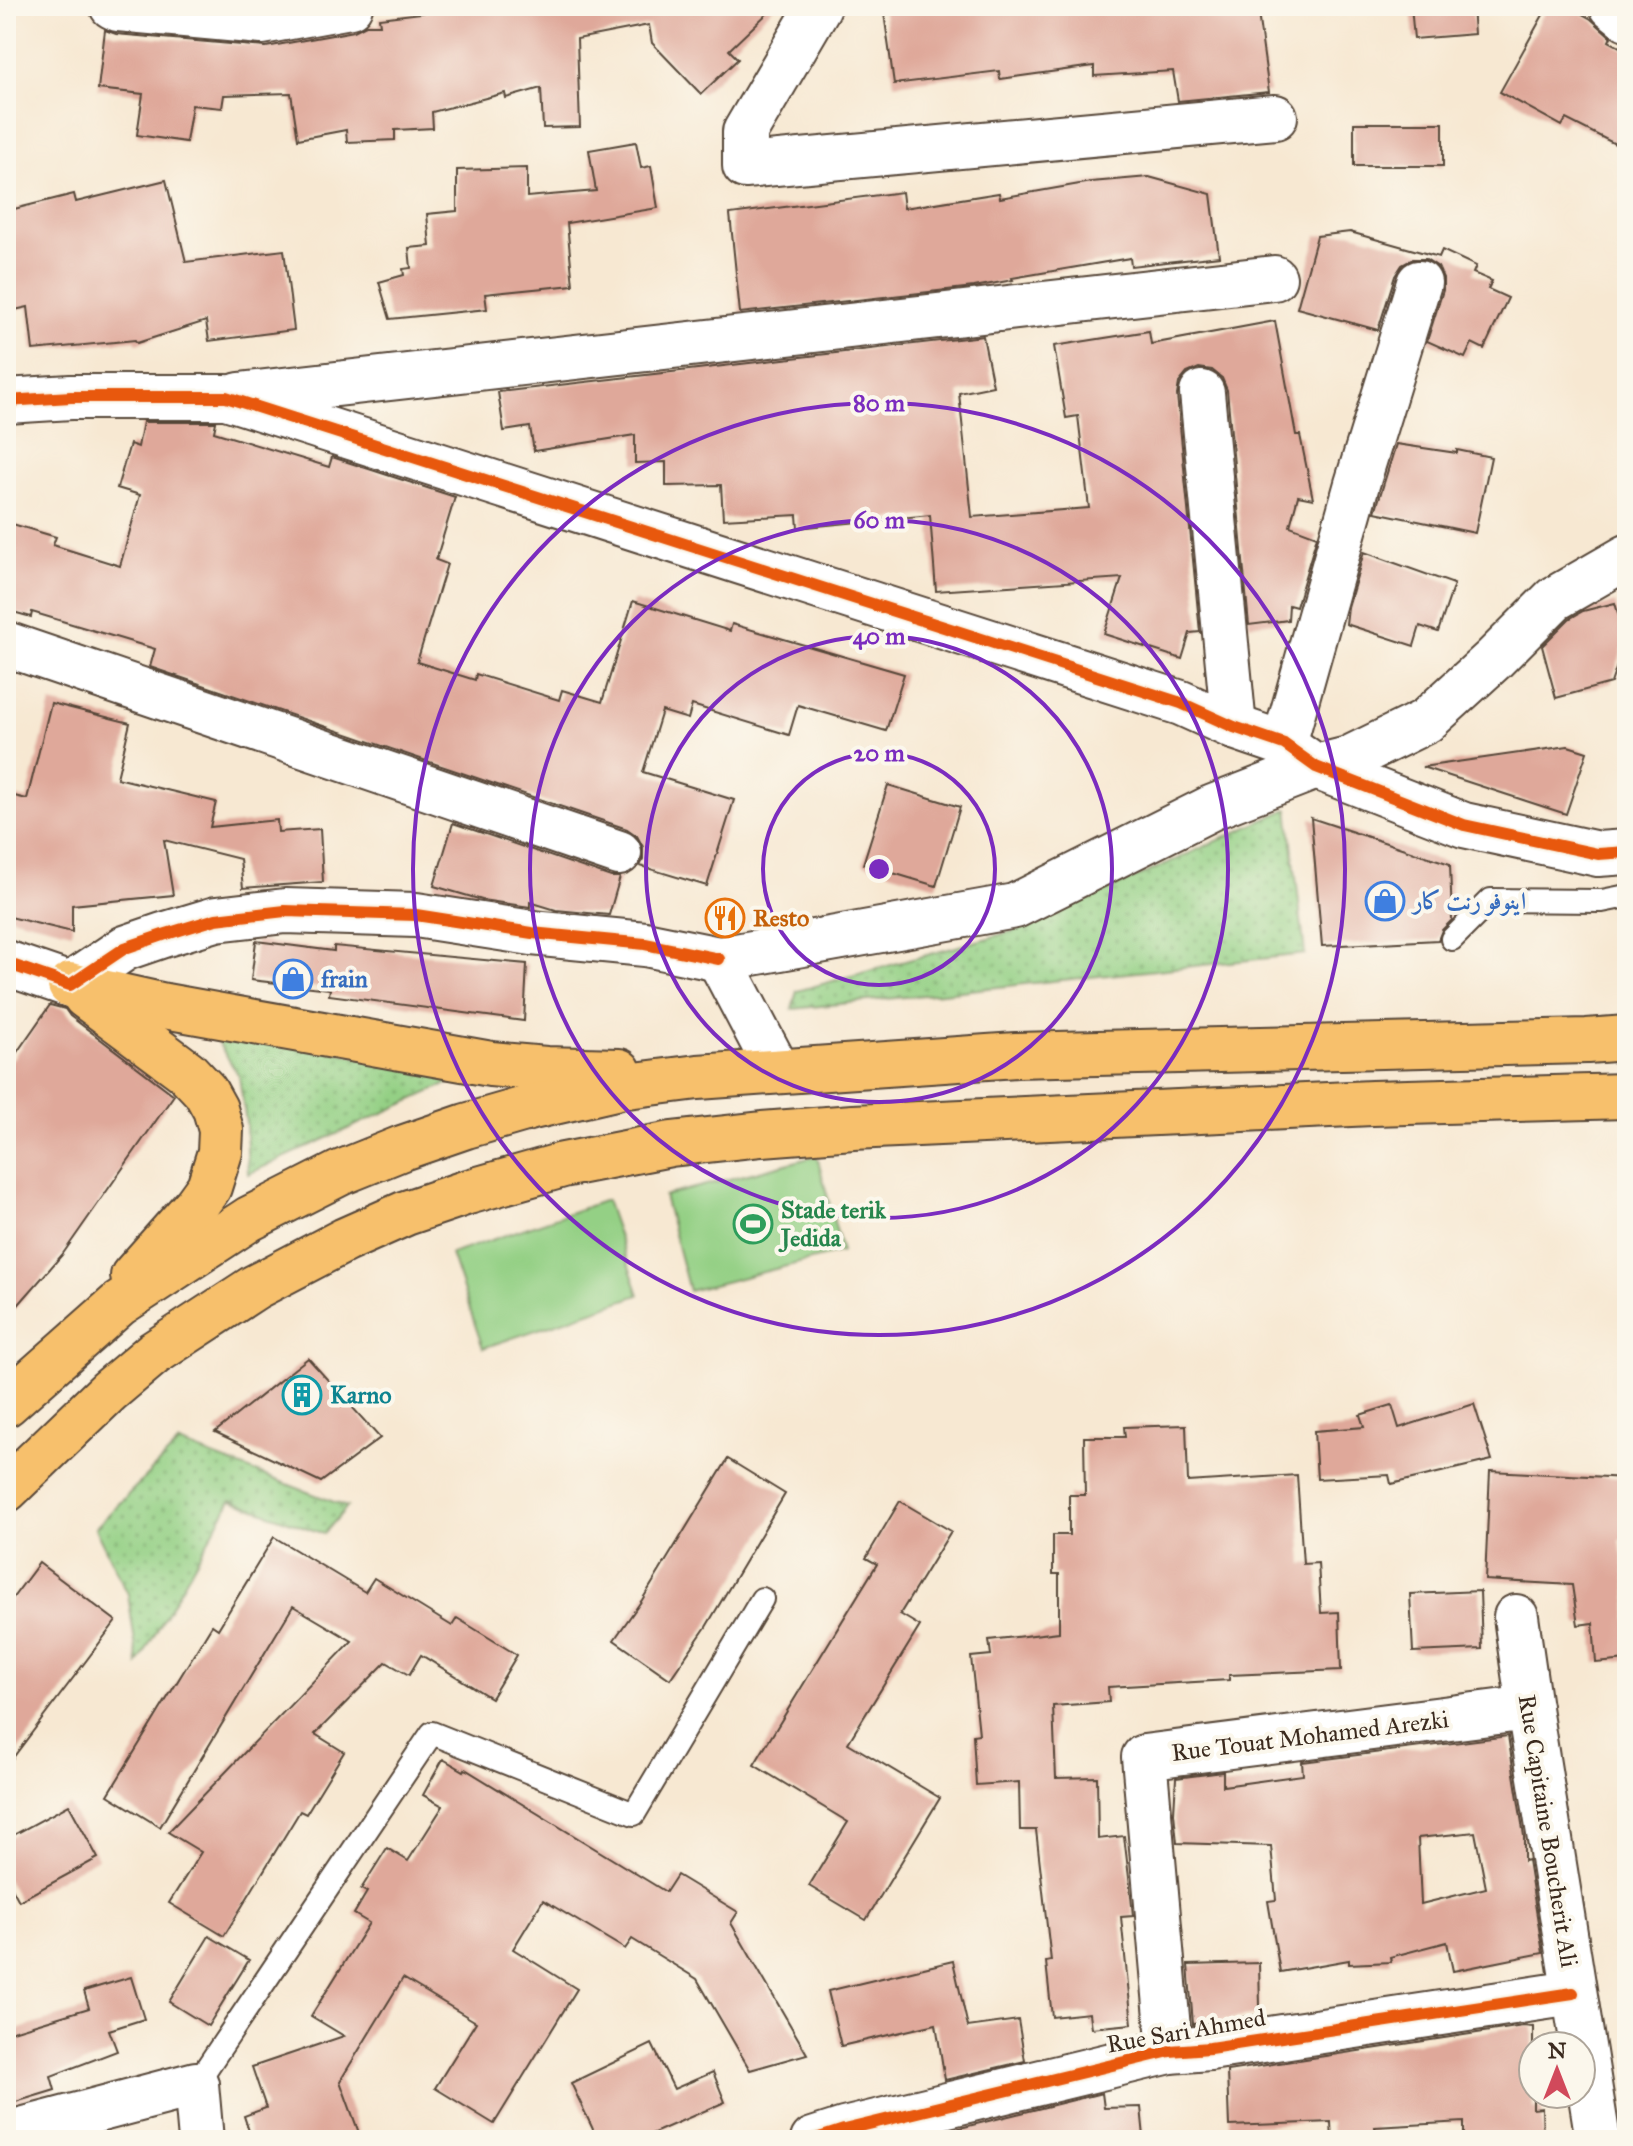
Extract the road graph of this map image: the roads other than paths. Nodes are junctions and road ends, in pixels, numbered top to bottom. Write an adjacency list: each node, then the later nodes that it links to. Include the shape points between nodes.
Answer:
1 (112, 6): 2 (street, via 262,22)
2 (350, 6)
3 (819, 6): 6 (street, via 745,132 745,166)
4 (1612, 6): 5 (street)
5 (1627, 18)
6 (1275, 117)
7 (1274, 278): 10 (street)
8 (1419, 283): 15 (street, via 1357,484)
9 (1202, 393): 14 (street)
10 (226, 397): 11 (street); 14 (street, via 1165,698)
11 (6, 401)
12 (1627, 557): 15 (street, via 1554,599 1426,721 1348,759)
13 (6, 644): 17 (street)
14 (1234, 727): 15 (street)
15 (1300, 756): 16 (street, via 1464,825 1598,854); 20 (street, via 1213,807 1015,906)
16 (1627, 852)
17 (619, 853)
18 (1627, 896): 19 (lane, via 1602,901 1491,900)
19 (1452, 939)
20 (719, 959): 22 (street, via 645,944 416,915 285,911 216,919 125,948); 24 (street)
21 (6, 963): 22 (street)
22 (70, 985): 24 (highway, via 491,1064 601,1071); 26 (highway, via 187,1072 205,1091 221,1130 209,1187)
23 (1627, 1038): 24 (highway, via 1031,1054)
24 (778, 1071): 26 (highway, via 619,1087 492,1118 402,1148 249,1219 129,1297)
25 (1627, 1096): 28 (highway, via 853,1127 671,1144 563,1165 406,1213 255,1287 154,1353)
26 (76, 1341): 27 (highway)
27 (6, 1404)
28 (6, 1490)
29 (762, 1599): 34 (lane, via 634,1814 432,1733)
30 (1516, 1617): 31 (street, Rue Capitaine Boucherit Ali)
31 (1529, 1708): 32 (street, Rue Capitaine Boucherit Ali); 33 (street, Rue Touat Mohamed Arezki, via 1144,1757)
32 (1573, 1993): 33 (street, Rue Sari Ahmed); 38 (street, Rue Capitaine Boucherit Ali)
33 (1170, 2051): 36 (street, Rue Sari Ahmed)
34 (196, 2084): 35 (street); 37 (street)
35 (6, 2134)
36 (831, 2137)
37 (201, 2140)
38 (1598, 2140)

